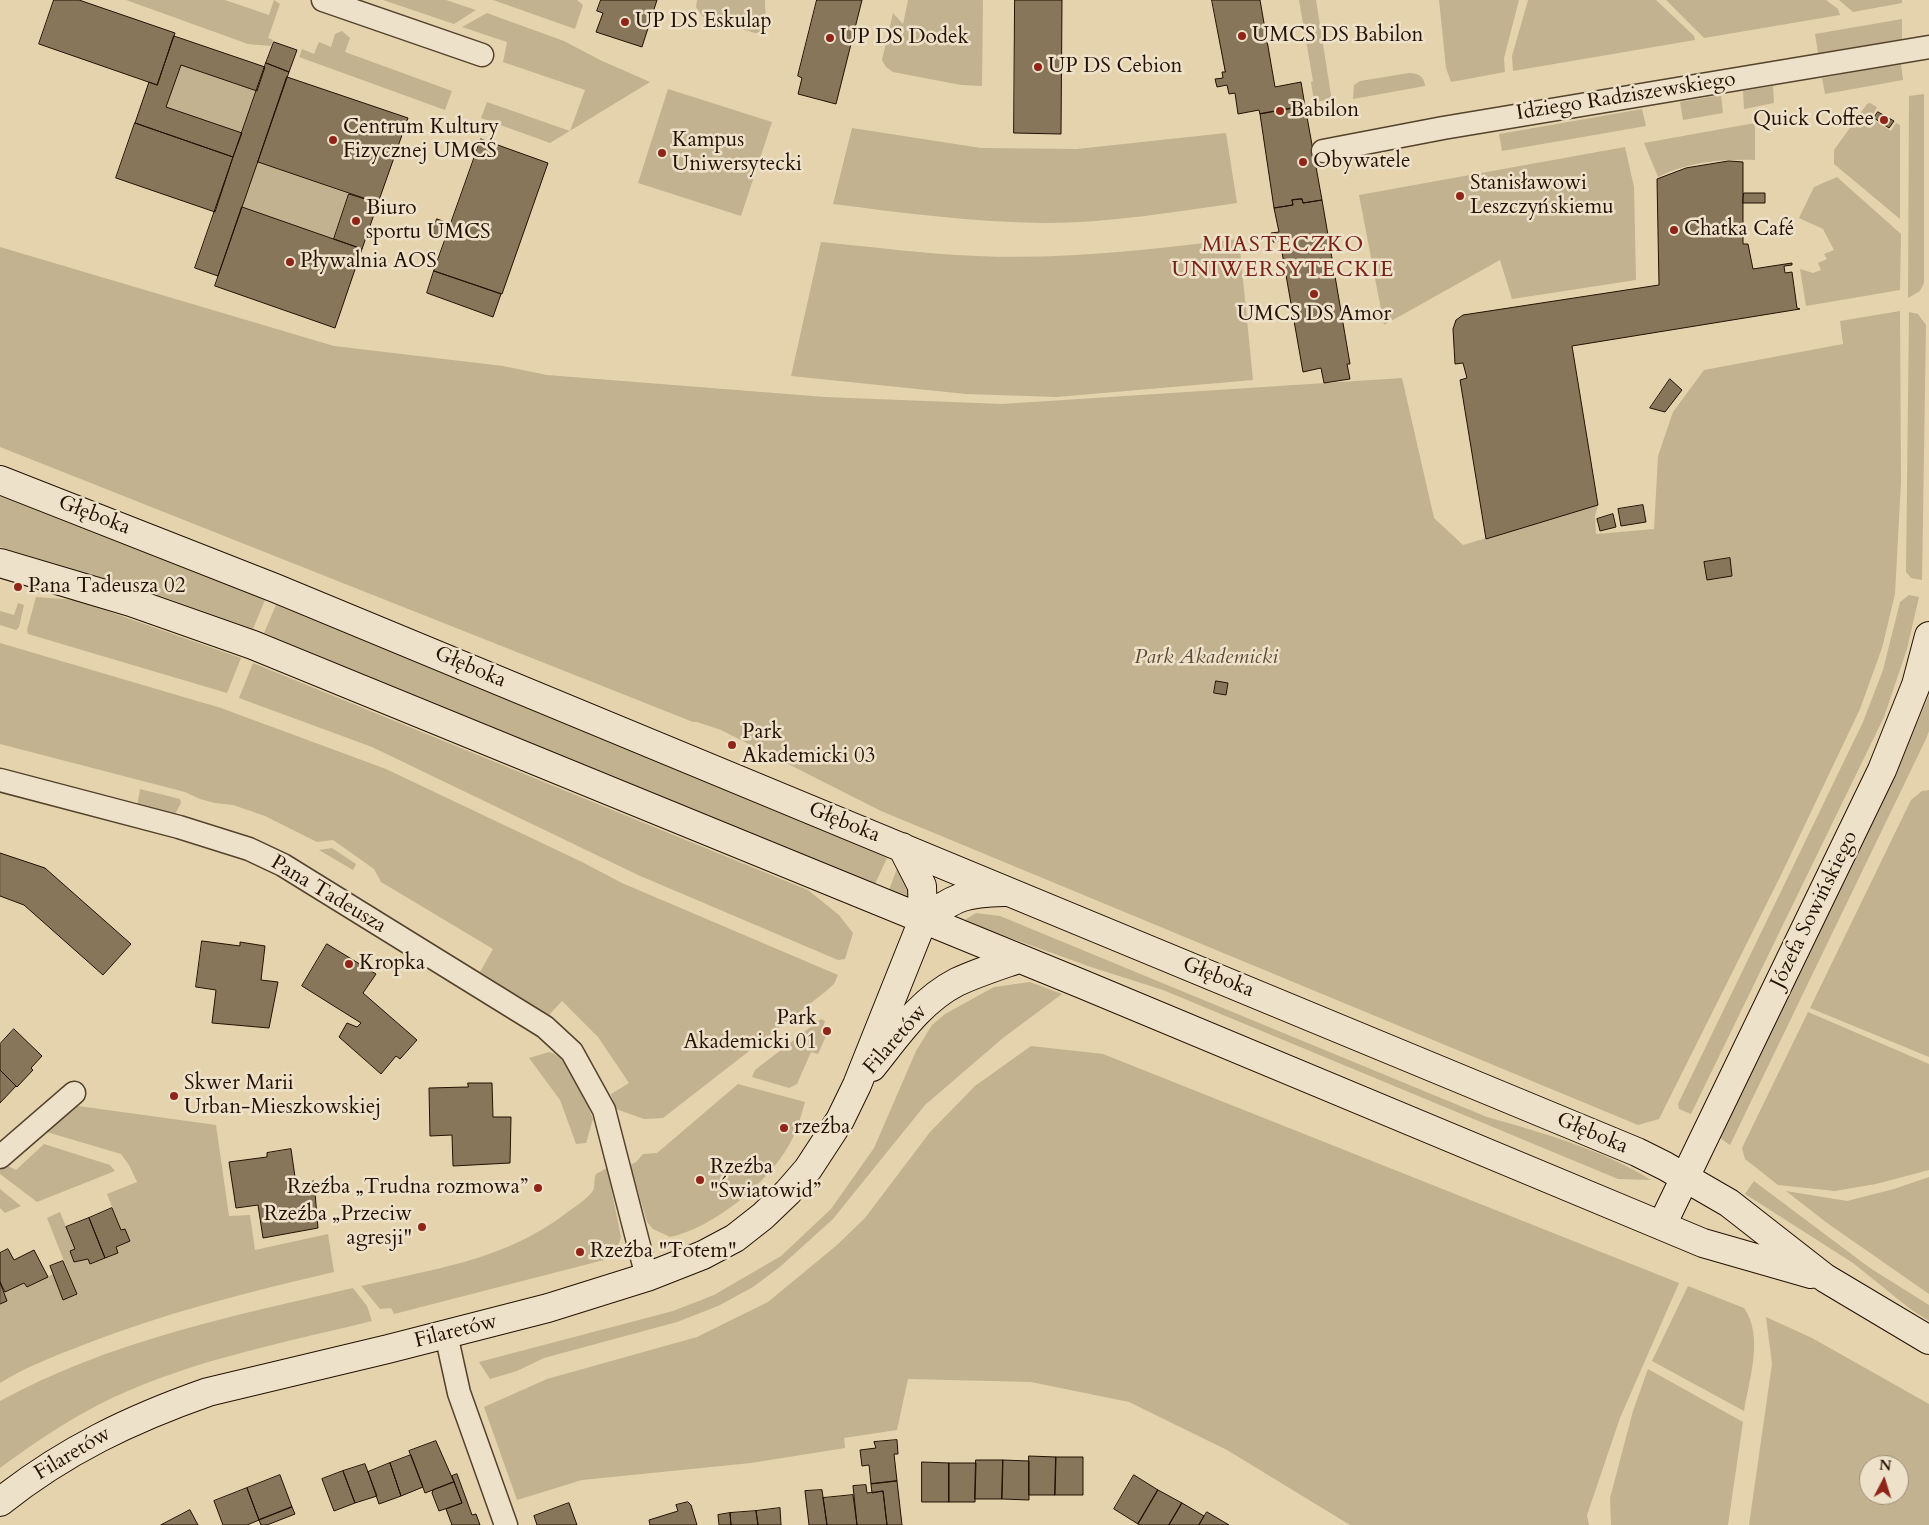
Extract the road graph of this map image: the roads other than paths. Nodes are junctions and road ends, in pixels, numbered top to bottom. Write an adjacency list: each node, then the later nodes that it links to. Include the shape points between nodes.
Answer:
1 (323, 0): 3 (street)
2 (1929, 46): 4 (street, Idziego Radziszewskiego)
3 (482, 56)
4 (1323, 151)
5 (0, 480): 9 (main road, Głęboka, via 276,588)
6 (0, 563): 11 (main road, Głęboka, via 131,602 253,645)
7 (1929, 636): 16 (main road, Józefa Sowińskiego, via 1916,685 1882,770 1750,1046)
8 (0, 780): 18 (street, Pana Tadeusza, via 179,827 249,849 283,865 546,1027 572,1052 604,1110)
9 (902, 847): 10 (main road, Głęboka); 11 (main road, Filaretów, via 922,886)
10 (1008, 891): 11 (main road, via 980,892 955,898); 16 (main road, Głęboka, via 1637,1152)
11 (924, 920): 12 (main road, Głęboka); 13 (main road, Filaretów)
12 (1018, 959): 13 (main road, Filaretów, via 956,982 921,1008); 17 (main road, Głęboka)
13 (856, 1085): 18 (main road, Filaretów, via 840,1120 808,1169 763,1216 735,1238 703,1256)
14 (74, 1093): 15 (street)
15 (0, 1157)
16 (1683, 1176): 17 (main road); 19 (main road, Głęboka, via 1729,1203)
17 (1662, 1226): 19 (main road, Głęboka, via 1704,1243)
18 (647, 1277): 20 (main road, Filaretów, via 548,1308)
19 (1825, 1278): 21 (main road, Głęboka)
20 (446, 1334): 22 (main road, Filaretów, via 208,1392 141,1416 63,1456); 23 (street, via 462,1402)
21 (1929, 1340)
22 (0, 1502)
23 (506, 1525)

